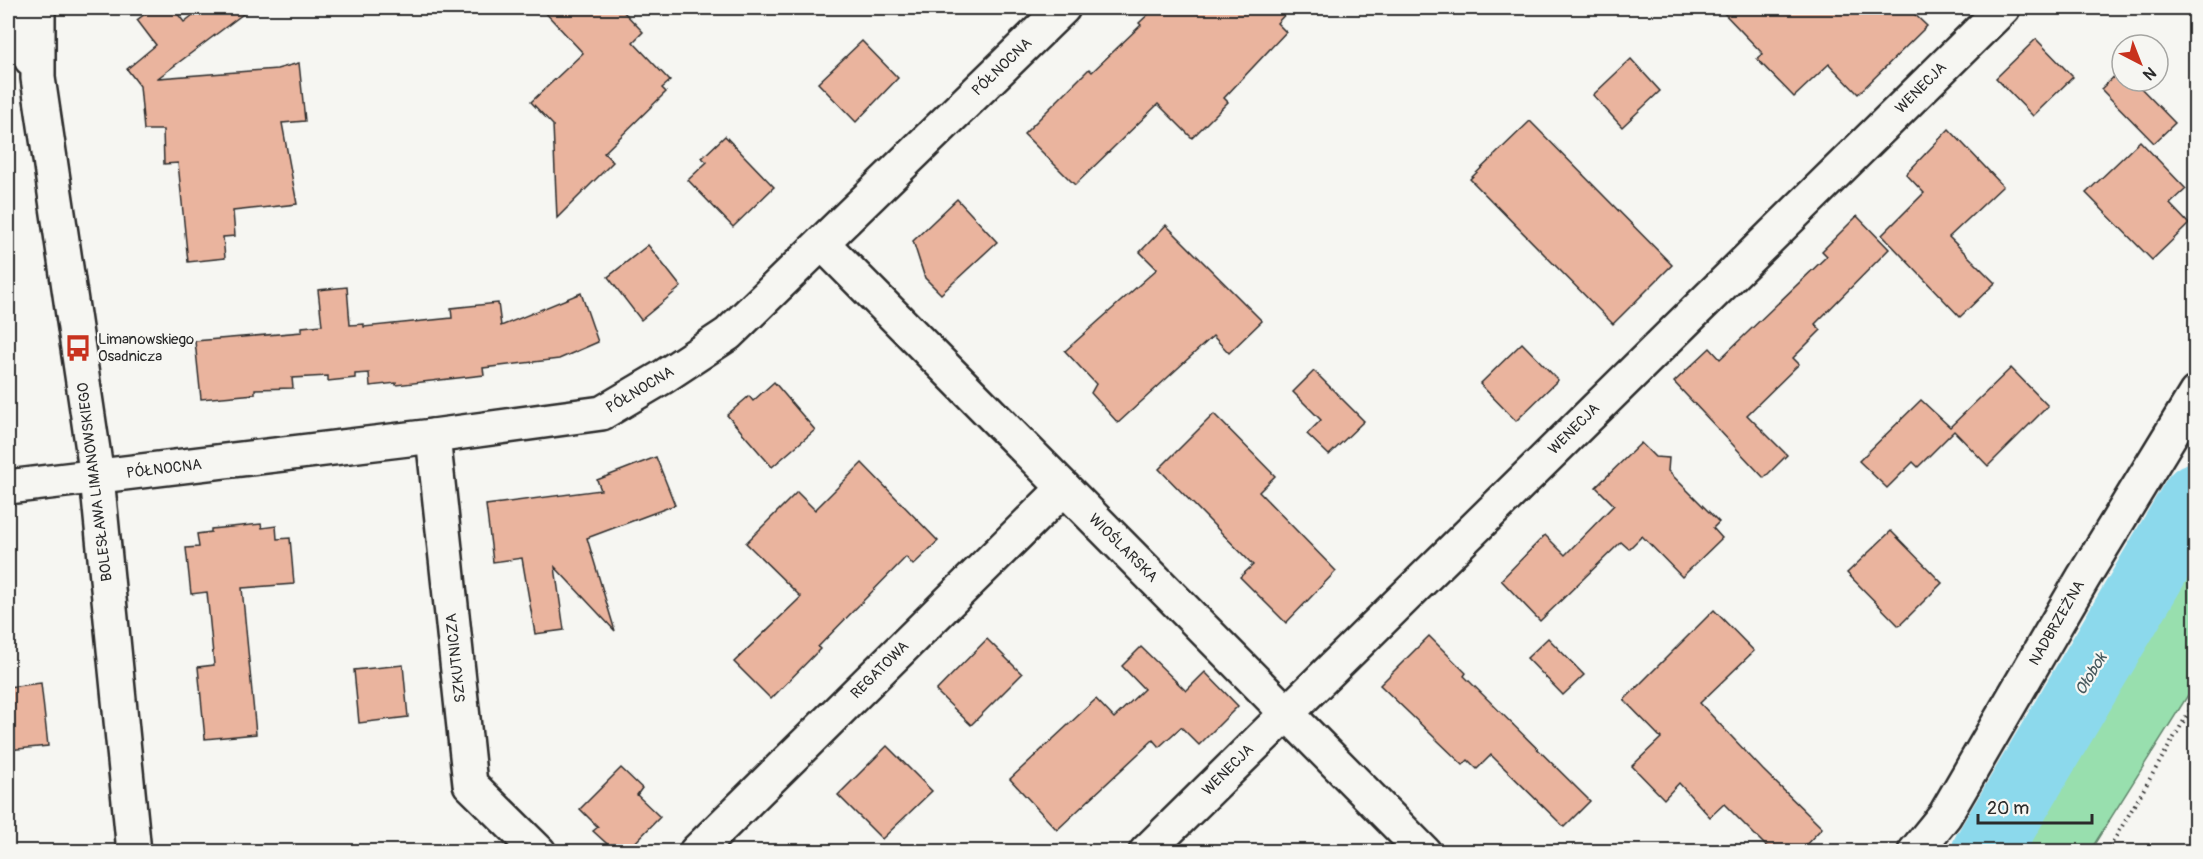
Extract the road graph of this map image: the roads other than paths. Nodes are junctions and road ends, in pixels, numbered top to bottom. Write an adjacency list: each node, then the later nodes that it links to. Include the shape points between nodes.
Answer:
1 (12, 8): 5 (street, BOLESŁAWA LIMANOWSKIEGO)
2 (38, 8): 5 (street, BOLESŁAWA LIMANOWSKIEGO)
3 (1063, 8): 6 (street, PÓŁNOCNA)
4 (2003, 8): 12 (street, WENECJA)
5 (38, 78): 9 (street, BOLESŁAWA LIMANOWSKIEGO)
6 (822, 243): 8 (street, PÓŁNOCNA, via 728,334 602,413); 11 (street, WIOŚLARSKA)
7 (2196, 393): 18 (street, NADBRZEŻNA, via 2088,568 1945,815)
8 (433, 436): 9 (street, PÓŁNOCNA); 14 (street, SZKUTNICZA, via 470,784)
9 (97, 477): 10 (street, PÓŁNOCNA); 13 (street, BOLESŁAWA LIMANOWSKIEGO)
10 (8, 487)
11 (1064, 488): 12 (street, WIOŚLARSKA); 15 (street, REGATOWA)
12 (1285, 713): 16 (street, WENECJA); 17 (street, WIOŚLARSKA)
13 (134, 852)
14 (539, 852)
15 (696, 852)
16 (1146, 852)
17 (1424, 852)
18 (1915, 852)

